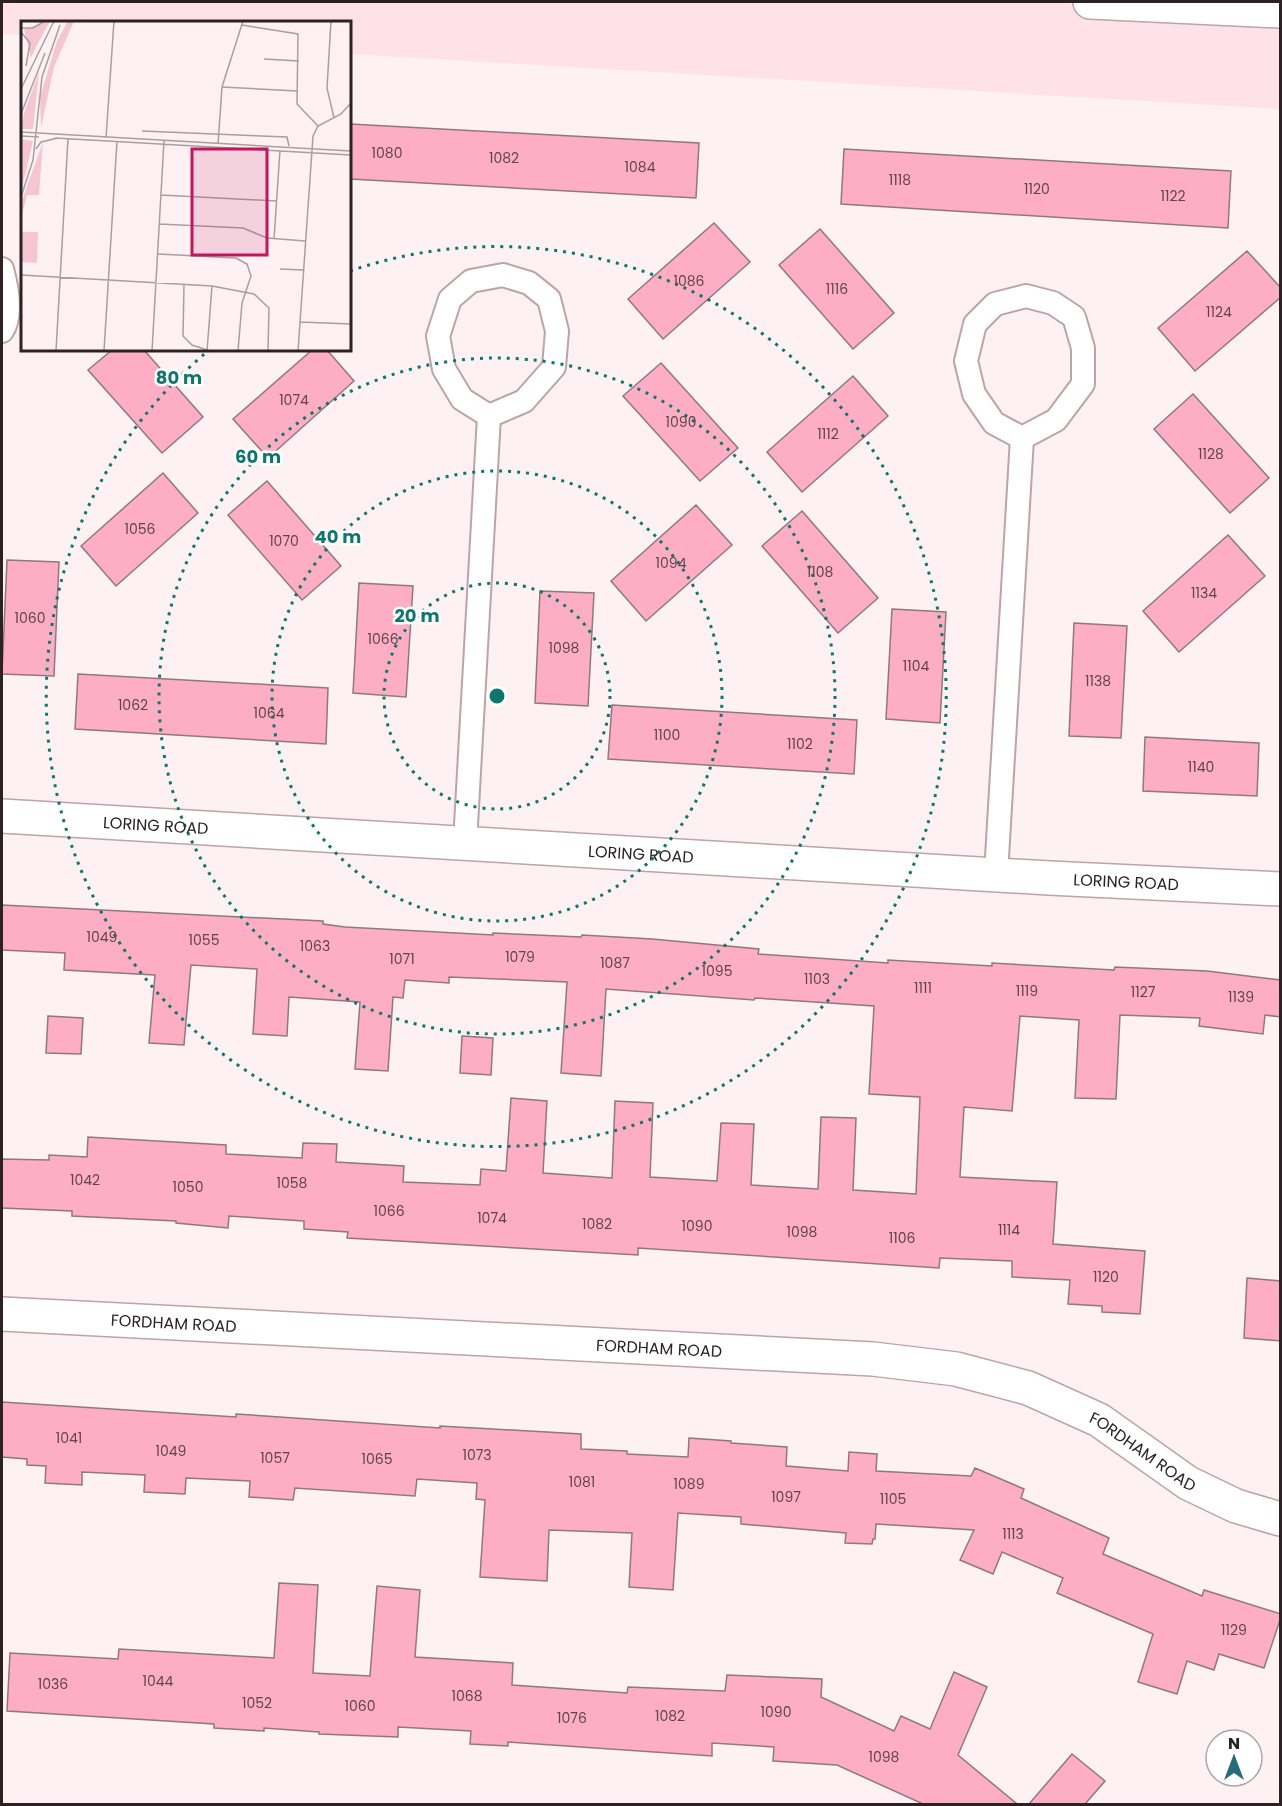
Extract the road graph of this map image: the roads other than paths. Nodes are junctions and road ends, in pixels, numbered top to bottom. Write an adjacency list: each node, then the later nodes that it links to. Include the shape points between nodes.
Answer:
1 (1090, 2): 2 (street)
2 (1281, 11)
3 (2, 269): 4 (lane, via 7,288 7,324)
4 (2, 331)
5 (489, 416): 5 (lane, via 524,401 554,367 557,331 549,299 529,283 503,275 471,281 450,299 438,336 444,369 462,399); 8 (lane)
6 (1022, 438): 6 (lane, via 1056,420 1083,384 1083,348 1074,317 1053,303 1026,296 995,304 975,324 966,361 974,394 994,423); 9 (lane)
7 (2, 816): 8 (street, LORING ROAD)
8 (465, 843): 9 (street, LORING ROAD)
9 (996, 874): 10 (street, LORING ROAD)
10 (1281, 889)
11 (2, 1314): 12 (street, FORDHAM ROAD, via 873,1359 956,1369 1028,1388 1099,1420 1188,1483 1236,1506)
12 (1281, 1519)

